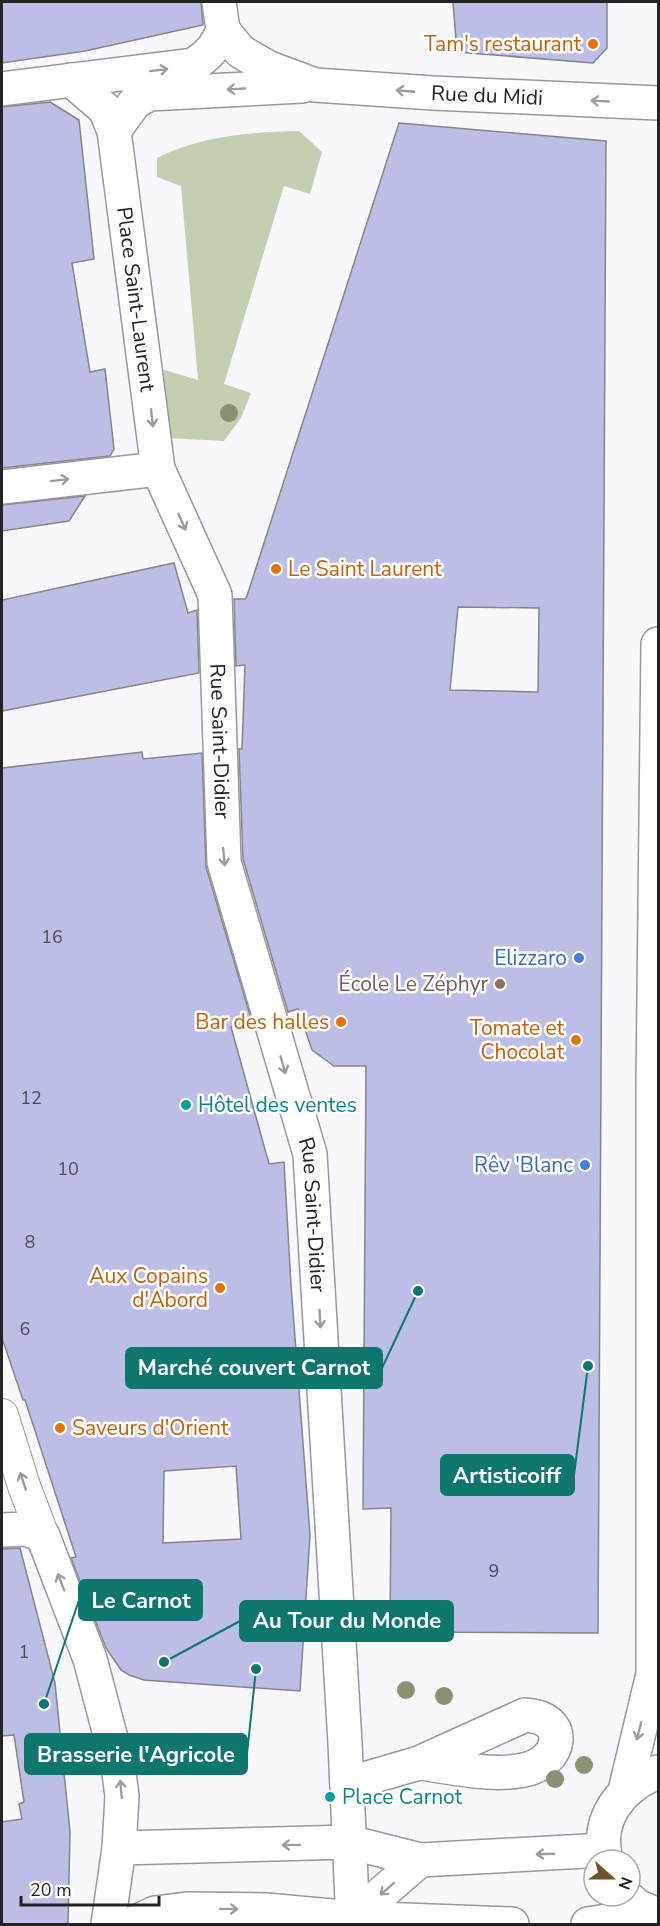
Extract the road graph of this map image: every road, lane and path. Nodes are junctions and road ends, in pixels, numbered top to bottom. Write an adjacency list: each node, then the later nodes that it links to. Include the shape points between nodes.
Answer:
1 (221, 16): 2 (street, Rue du Midi, one-way to 1, via 193,65 218,42); 3 (street, Rue du Midi, via 240,51 269,68)
2 (71, 80): 4 (street, Rue du Midi); 6 (street, via 105,109)
3 (315, 86): 5 (street, Rue du Midi, one-way to 3); 6 (street, Rue du Midi, one-way to 6, via 149,94 135,102)
4 (2, 89)
5 (658, 103)
6 (114, 131): 7 (street, Place Saint-Laurent, one-way to 7)
7 (158, 469): 8 (street, one-way to 7); 16 (street, Rue Saint-Didier, one-way to 16, via 215,595 224,862 310,1154)
8 (2, 487)
9 (658, 644): 13 (street, via 653,1085)
10 (2, 1414): 12 (street, one-way to 10)
11 (2, 1530): 12 (street, via 27,1529)
12 (43, 1536): 19 (street, one-way to 12, via 122,1796 118,1765 90,1659)
13 (656, 1680): 17 (street, one-way to 17)
14 (418, 1763): 16 (street)
15 (658, 1772): 17 (street)
16 (347, 1784): 18 (street, Rue Saint-Didier)
17 (625, 1791): 20 (street, via 612,1809 605,1829)
18 (349, 1842): 19 (street, one-way to 19); 22 (street); 24 (street)
19 (119, 1848): 25 (street)
20 (605, 1848)
21 (582, 1856): 22 (street, one-way to 22)
22 (420, 1860): 24 (street, one-way to 24)
23 (637, 1908): 28 (street, via 613,1920)
24 (353, 1921): 26 (street, one-way to 24, via 155,1913 187,1909 266,1910); 27 (street)
25 (108, 1924)
26 (132, 1924)
27 (512, 1924)
28 (588, 1924)

